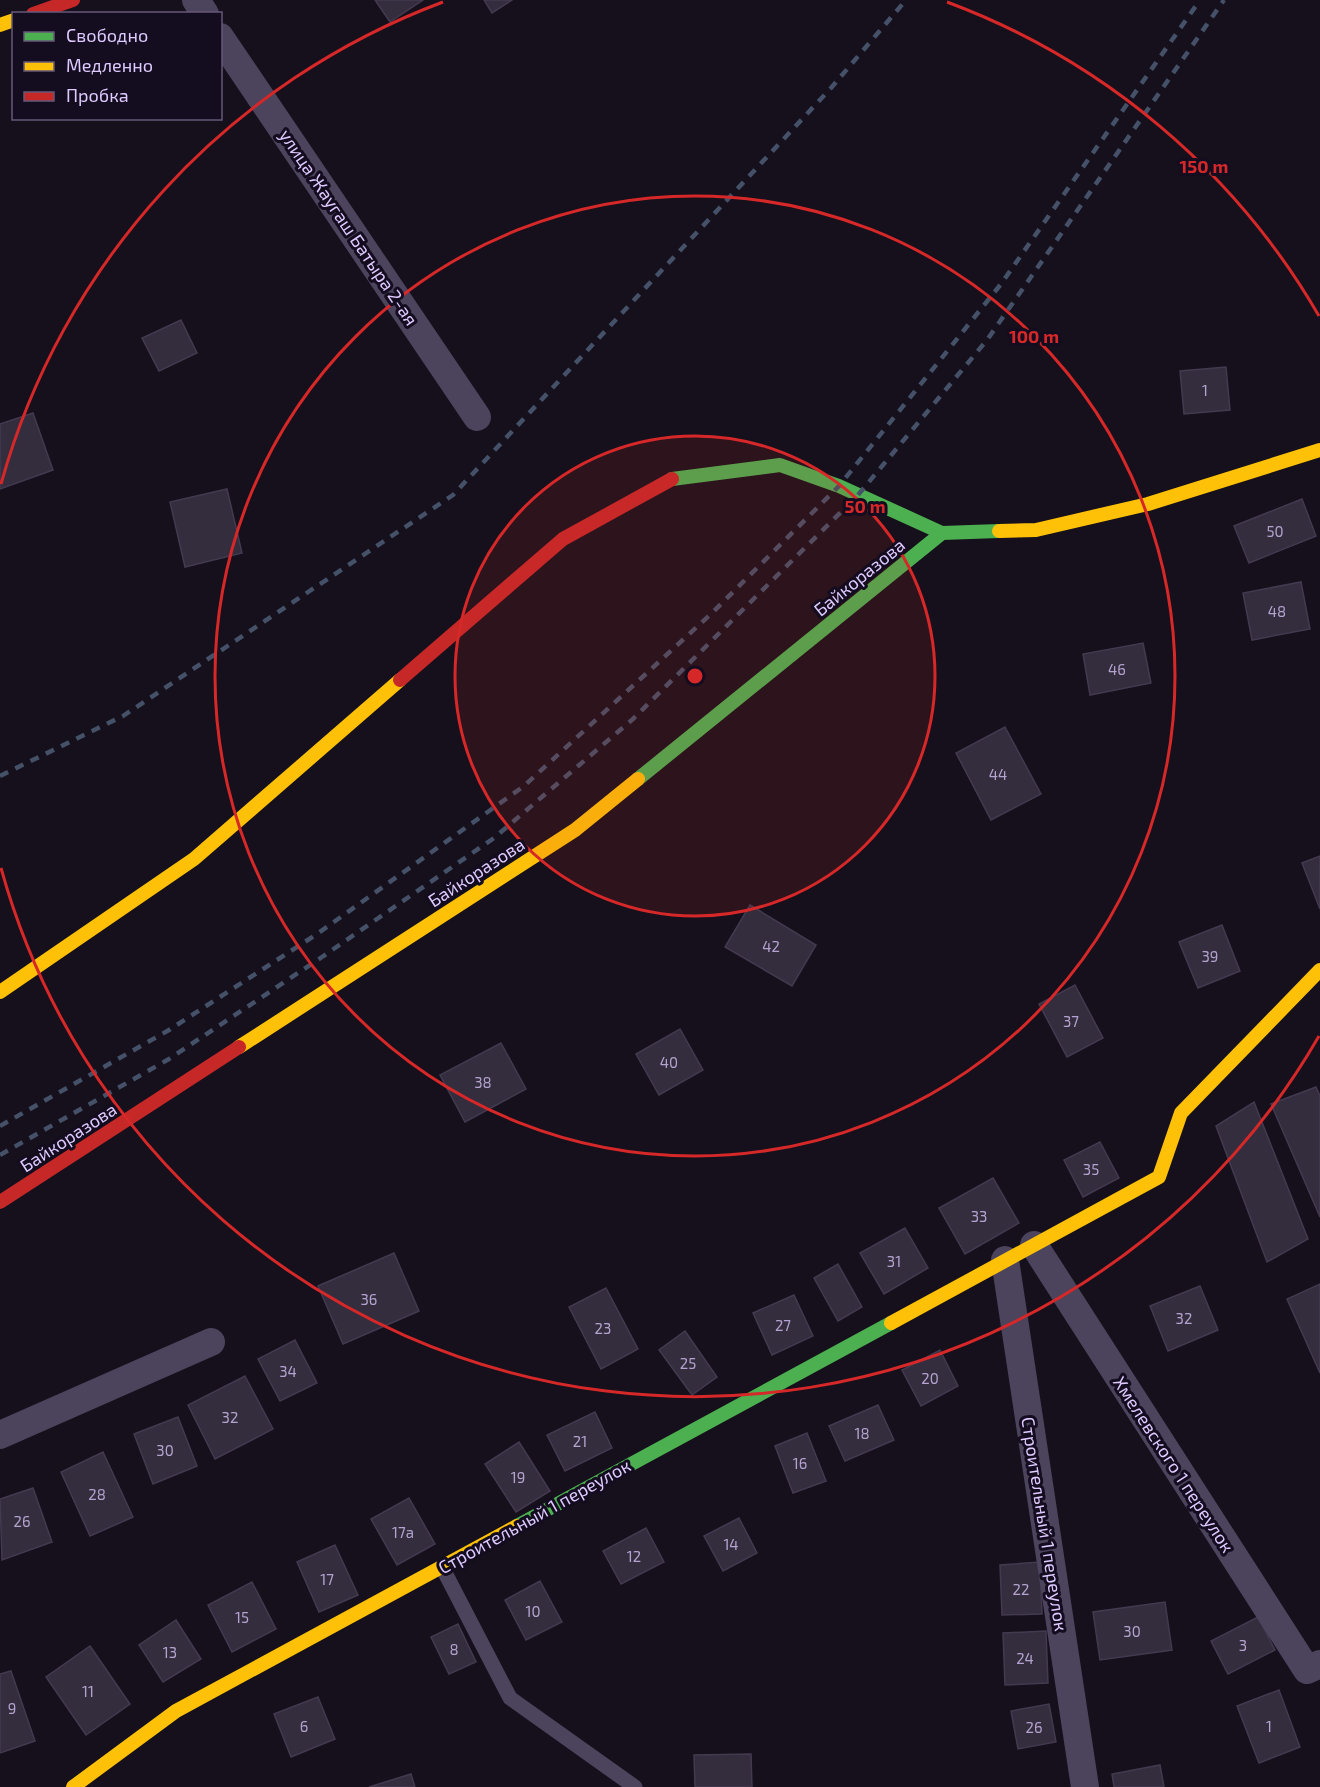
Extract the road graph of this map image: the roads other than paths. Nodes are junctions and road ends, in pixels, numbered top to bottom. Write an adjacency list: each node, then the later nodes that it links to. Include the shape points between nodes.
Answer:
1 (73, 0): 2 (street)
2 (39, 12)
3 (222, 40): 4 (street, улица Жаугаш Батыра 2-ая)
4 (477, 417)
5 (1320, 450): 6 (street, Байкоразова, via 1148,504 1036,530)
6 (942, 533): 8 (street, Байкоразова, via 839,486 780,465 669,479 563,539 194,859); 9 (street, Байкоразова, via 575,830)
7 (1320, 970): 10 (street, Строительный 1 переулок, via 1181,1113 1159,1178)
8 (0, 992)
9 (0, 1202)
10 (1034, 1245): 11 (street, Строительный 1 переулок); 15 (street, Хмелевского 1 переулок, via 1307,1670)
11 (1005, 1260): 14 (street, Строительный 1 переулок); 18 (street, Строительный 1 переулок)
12 (211, 1342): 13 (street)
13 (0, 1435)
14 (442, 1567): 16 (street, Строительный 1 переулок, via 176,1711); 17 (lane, via 510,1698)
15 (1320, 1664)
16 (73, 1787)
17 (635, 1787)
18 (1085, 1787)

